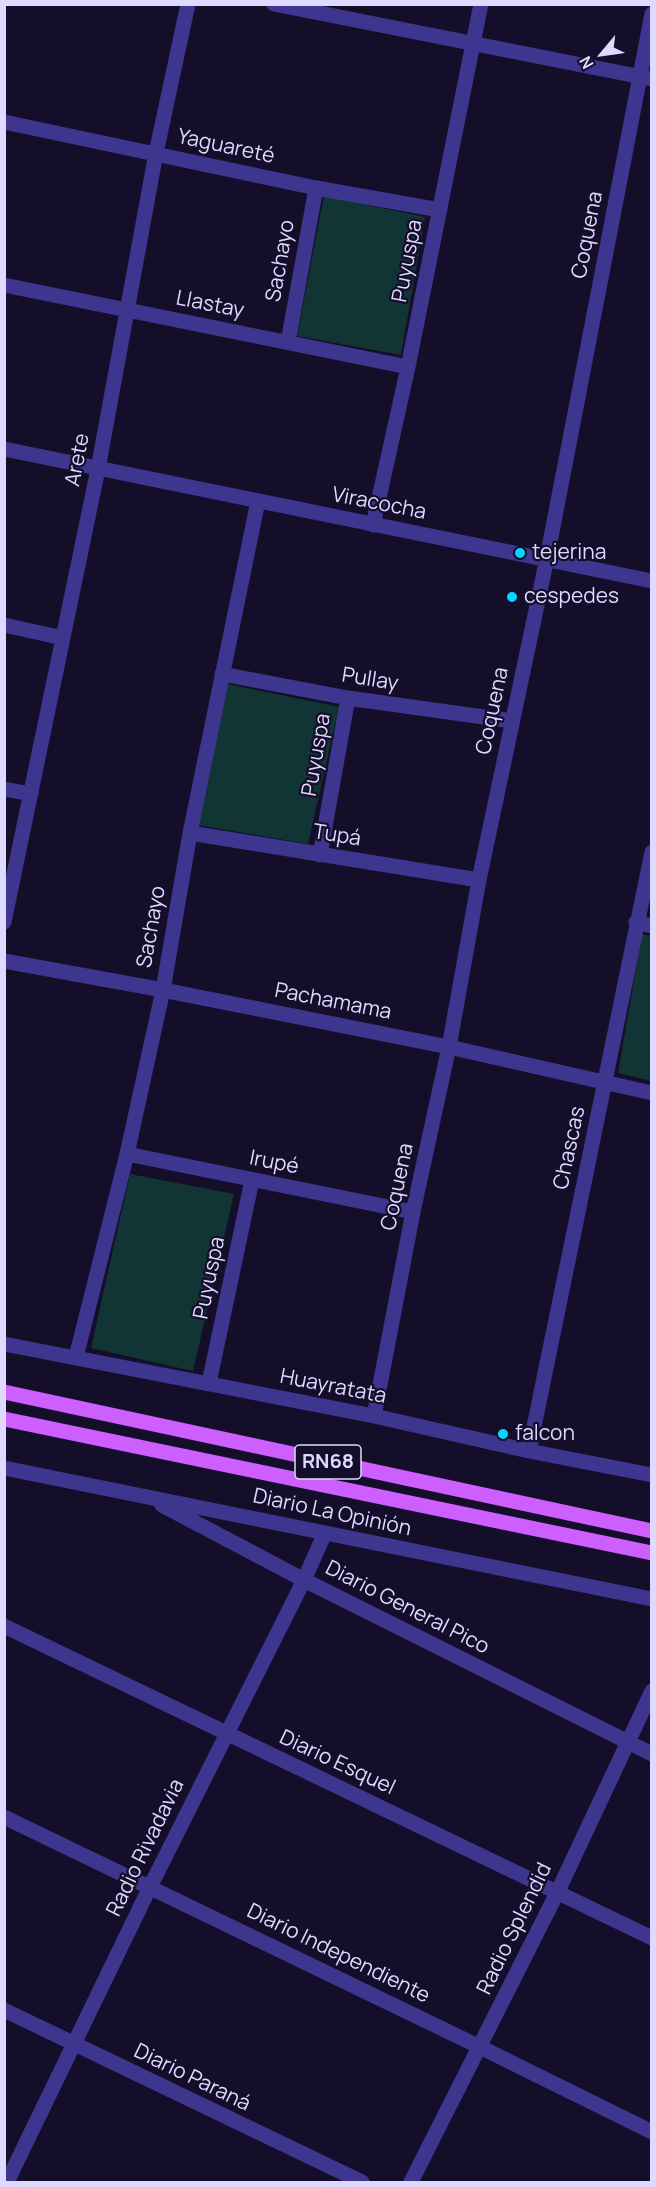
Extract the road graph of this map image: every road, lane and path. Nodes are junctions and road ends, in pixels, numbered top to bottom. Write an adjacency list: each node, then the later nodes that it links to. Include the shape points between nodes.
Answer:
1 (188, 4): 8 (street, Arete)
2 (274, 4): 5 (street)
3 (481, 4): 5 (street, Puyuspa)
4 (651, 14): 6 (street, Coquena)
5 (474, 45): 6 (street); 10 (street, Puyuspa)
6 (645, 78): 19 (street, Coquena)
7 (4, 122): 8 (street, Yaguareté)
8 (156, 153): 9 (street, Yaguareté); 12 (street, Arete)
9 (316, 188): 10 (street, Yaguareté); 13 (street, Sachayo)
10 (440, 210): 14 (street, Puyuspa)
11 (4, 285): 12 (street, Llastay)
12 (126, 309): 13 (street, Llastay); 16 (street, Arete)
13 (288, 342): 14 (street, Llastay)
14 (408, 367): 18 (street, Puyuspa)
15 (4, 449): 16 (street, Viracocha)
16 (98, 469): 17 (street, Viracocha); 22 (street, Arete)
17 (258, 501): 18 (street, Viracocha); 23 (street, Sachayo)
18 (373, 525): 19 (street, Viracocha)
19 (547, 558): 20 (street, Viracocha); 25 (street, Coquena)
20 (651, 581)
21 (4, 625): 22 (street)
22 (63, 638): 27 (street, Arete)
23 (222, 674): 24 (street, Pullay); 28 (street, Sachayo)
24 (348, 698): 25 (street, Pullay); 30 (street, Puyuspa)
25 (512, 721): 31 (street, Coquena)
26 (4, 789): 27 (street)
27 (31, 794): 32 (street, Arete)
28 (190, 833): 30 (street, Tupá); 35 (street, Sachayo)
29 (651, 852): 33 (street, Chascas)
30 (320, 855): 31 (street, Tupá)
31 (479, 879): 36 (street, Coquena)
32 (4, 922)
33 (644, 924): 37 (street, Chascas)
34 (4, 961): 35 (street, Pachamama)
35 (163, 990): 36 (street, Pachamama); 39 (street, Sachayo)
36 (449, 1047): 37 (street, Pachamama); 41 (street, Coquena)
37 (605, 1083): 38 (street, Pachamama); 48 (street, Chascas)
38 (651, 1093)
39 (127, 1154): 40 (street, Irupé); 43 (street, Sachayo)
40 (252, 1180): 41 (street, Irupé); 44 (street, Puyuspa)
41 (413, 1212): 46 (street, Coquena)
42 (4, 1344): 43 (street, Huayratata)
43 (76, 1357): 44 (street, Huayratata)
44 (209, 1383): 46 (street, Huayratata)
45 (4, 1392): 52 (main road, RN68)
46 (374, 1416): 48 (street, Huayratata)
47 (4, 1419): 54 (main road, RN68)
48 (529, 1451): 50 (street, Huayratata)
49 (4, 1468): 51 (street, Diario La Opinión)
50 (651, 1475)
51 (145, 1496): 53 (street, Diario La Opinión); 55 (street, Diario General Pico)
52 (651, 1532)
53 (325, 1533): 55 (street, Radio Rivadavia); 56 (street, Diario La Opinión)
54 (651, 1553)
55 (304, 1580): 59 (street, Radio Rivadavia); 60 (street, Diario General Pico)
56 (651, 1599)
57 (4, 1626): 59 (street, Diario Esquel)
58 (651, 1691): 60 (street, Radio Splendid)
59 (226, 1734): 63 (street, Radio Rivadavia); 64 (street, Diario Esquel)
60 (628, 1743): 61 (street, Diario General Pico); 64 (street, Radio Splendid)
61 (651, 1754)
62 (4, 1817): 63 (street, Diario Independiente)
63 (150, 1887): 67 (street, Radio Rivadavia); 68 (street, Diario Independiente)
64 (558, 1891): 65 (street, Diario Esquel); 68 (street, Radio Splendid)
65 (651, 1938)
66 (4, 2010): 67 (street, Diario Paraná)
67 (74, 2044): 70 (street, Radio Rivadavia); 71 (street, Diario Paraná)
68 (480, 2047): 69 (street, Diario Independiente); 72 (street, Radio Splendid)
69 (651, 2132)
70 (7, 2182)
71 (362, 2182)
72 (411, 2182)

